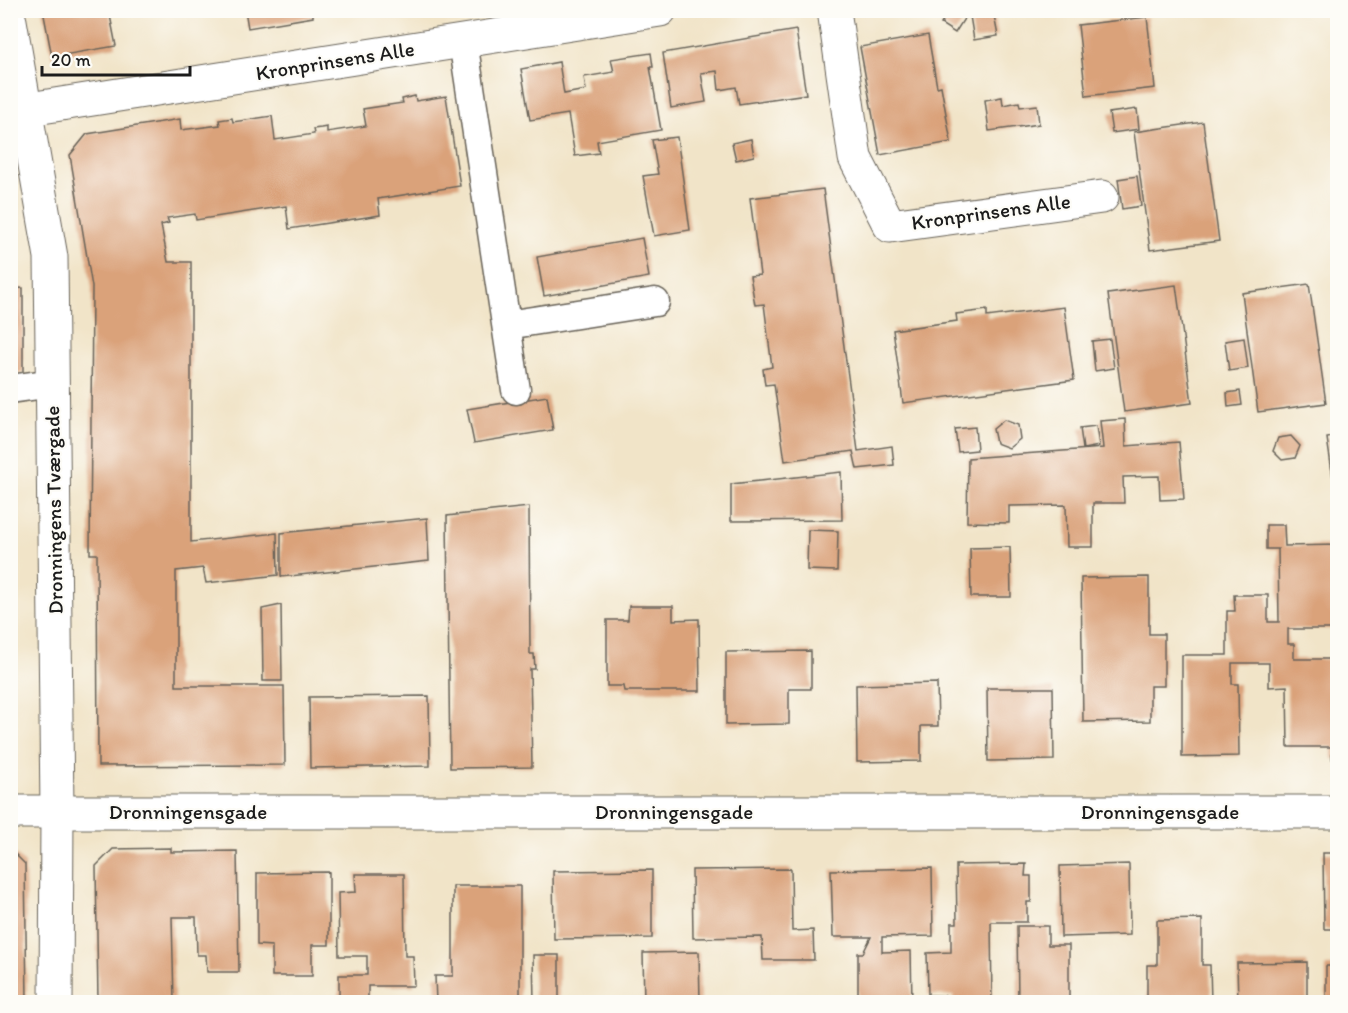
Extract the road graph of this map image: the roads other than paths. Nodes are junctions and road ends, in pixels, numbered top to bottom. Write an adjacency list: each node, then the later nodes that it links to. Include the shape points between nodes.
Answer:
1 (660, 10): 4 (street, Kronprinsens Alle)
2 (834, 10): 6 (street, Kronprinsens Alle, via 855,158 890,226)
3 (10, 21): 5 (street, Dronningens Tværgade)
4 (464, 41): 5 (street, Kronprinsens Alle); 8 (lane)
5 (19, 111): 9 (street, Dronningens Tværgade, via 51,257)
6 (1102, 197)
7 (655, 302): 8 (lane)
8 (507, 325): 11 (lane)
9 (53, 383): 10 (lane); 13 (street, Dronningens Tværgade)
10 (10, 389)
11 (516, 390)
12 (10, 812): 13 (street, Dronningensgade)
13 (57, 812): 14 (street, Dronningensgade); 15 (street, Dronningens Tværgade)
14 (1338, 812)
15 (56, 1002)

